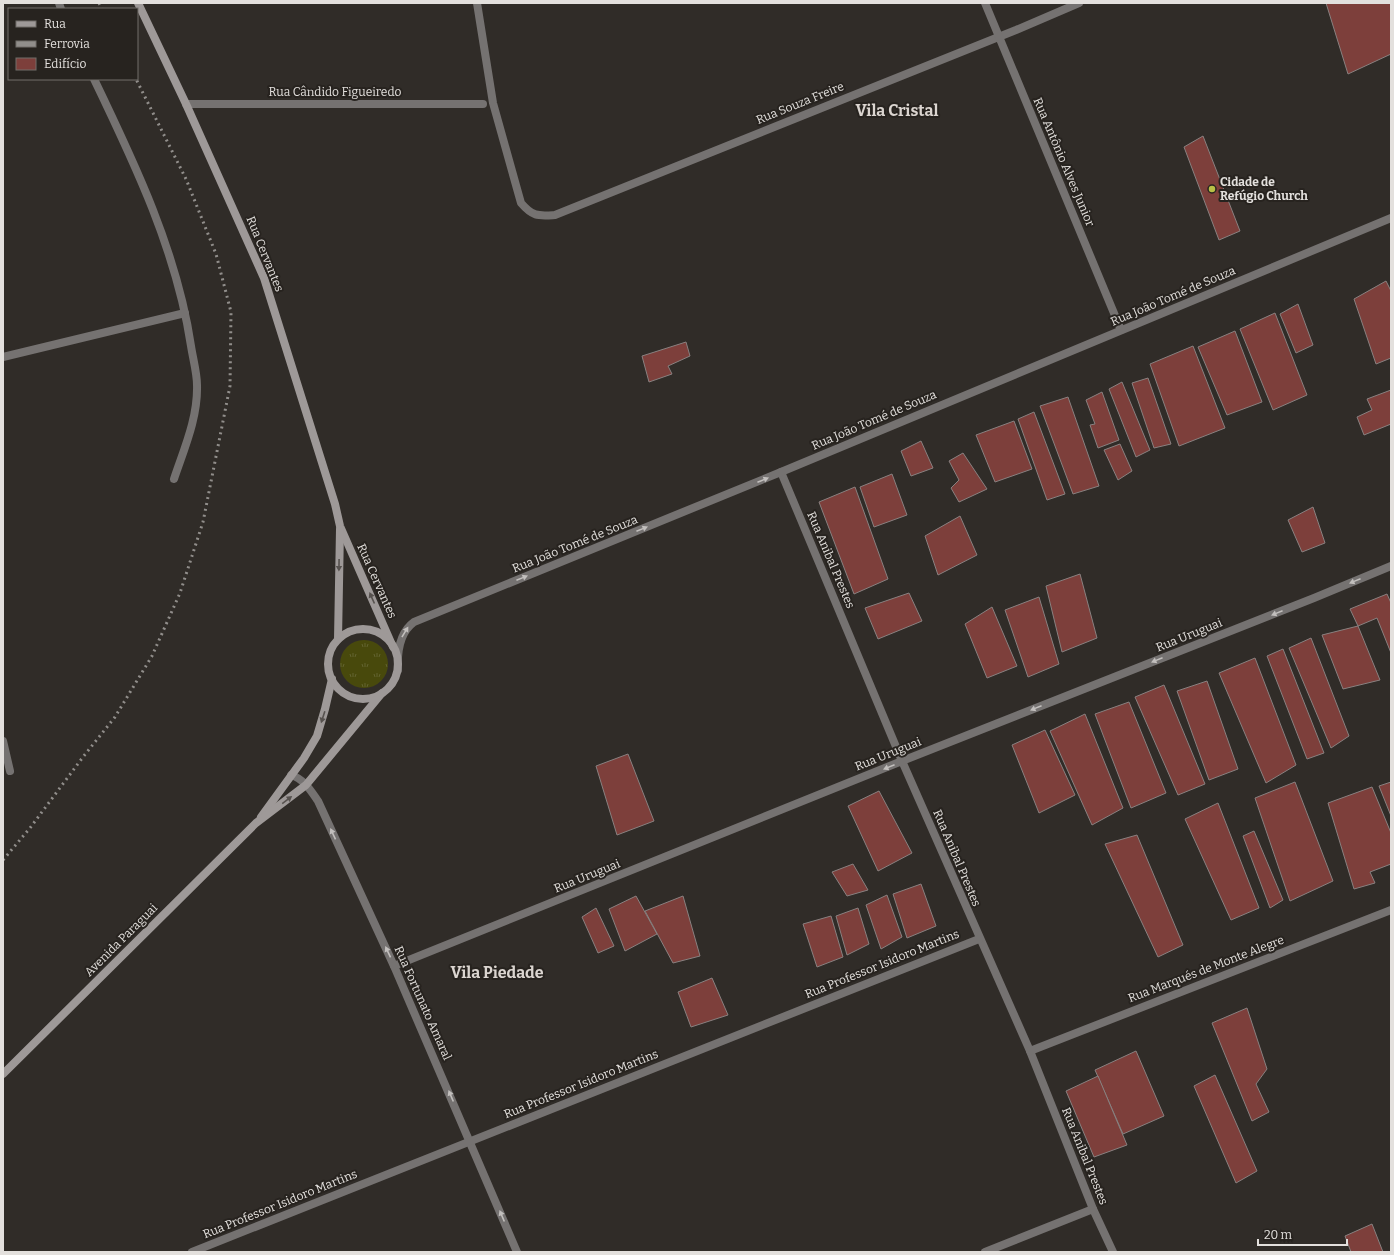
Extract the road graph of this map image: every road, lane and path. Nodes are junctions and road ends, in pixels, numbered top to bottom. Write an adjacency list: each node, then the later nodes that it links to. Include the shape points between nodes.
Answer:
1 (138, 3): 7 (street, Rua Cervantes)
2 (477, 3): 5 (street, Rua Souza Freire, via 493,103 521,203 529,212 541,216 555,215)
3 (985, 3): 5 (street, Rua Antônio Alves Junior)
4 (1079, 3): 5 (street, Rua Souza Freire)
5 (999, 36): 11 (street, Rua Antônio Alves Junior)
6 (94, 80): 10 (street, via 134,162 169,254)
7 (186, 104): 8 (street, Rua Cândido Figueiredo); 15 (street, Rua Cervantes, via 264,278)
8 (483, 104)
9 (1391, 218): 11 (street, Rua João Tomé de Souza)
10 (185, 313): 12 (street); 14 (street, via 197,385 195,418)
11 (1121, 330): 13 (street, Rua João Tomé de Souza)
12 (3, 358)
13 (781, 472): 19 (street, Rua João Tomé de Souza, one-way to 13, via 404,632 414,622); 23 (street, Rua Anibal Prestes)
14 (174, 479)
15 (340, 526): 17 (street, Rua Cervantes, one-way to 17); 18 (street, Rua Cervantes, one-way to 15)
16 (1391, 566): 23 (street, Rua Uruguai, one-way to 23)
17 (338, 639): 18 (street, via 357,629 367,629 378,632); 20 (street, via 329,658)
18 (393, 646): 19 (street)
19 (398, 658): 21 (street, Rua João Tomé de Souza, via 395,678 390,687)
20 (332, 679): 21 (street, via 345,693 354,697 373,698); 25 (street, Avenida Paraguai, one-way to 25, via 317,736)
21 (382, 693): 26 (street, Avenida Paraguai)
22 (3, 741): 24 (street)
23 (902, 761): 29 (street, Rua Anibal Prestes); 30 (street, Rua Uruguai, one-way to 30)
24 (10, 771)
25 (291, 775): 26 (street, Rua Fortunato Amaral); 27 (street, Avenida Paraguai)
26 (306, 786): 27 (street, Avenida Paraguai, one-way to 26); 30 (street, Rua Fortunato Amaral, one-way to 26, via 318,801)
27 (256, 823): 32 (street, Avenida Paraguai)
28 (1391, 910): 31 (street, Rua Marqués de Monte Alegre)
29 (980, 939): 31 (street, Rua Anibal Prestes); 33 (street, Rua Professor Isidoro Martins)
30 (394, 966): 33 (street, Rua Fortunato Amaral, one-way to 30)
31 (1030, 1051): 34 (street, Rua Anibal Prestes)
32 (3, 1074)
33 (470, 1141): 35 (street, Rua Professor Isidoro Martins); 36 (street, Rua Fortunato Amaral, one-way to 33)
34 (1093, 1208): 37 (street); 38 (street, Rua Anibal Prestes)
35 (192, 1252)
36 (517, 1252)
37 (985, 1252)
38 (1113, 1252)

